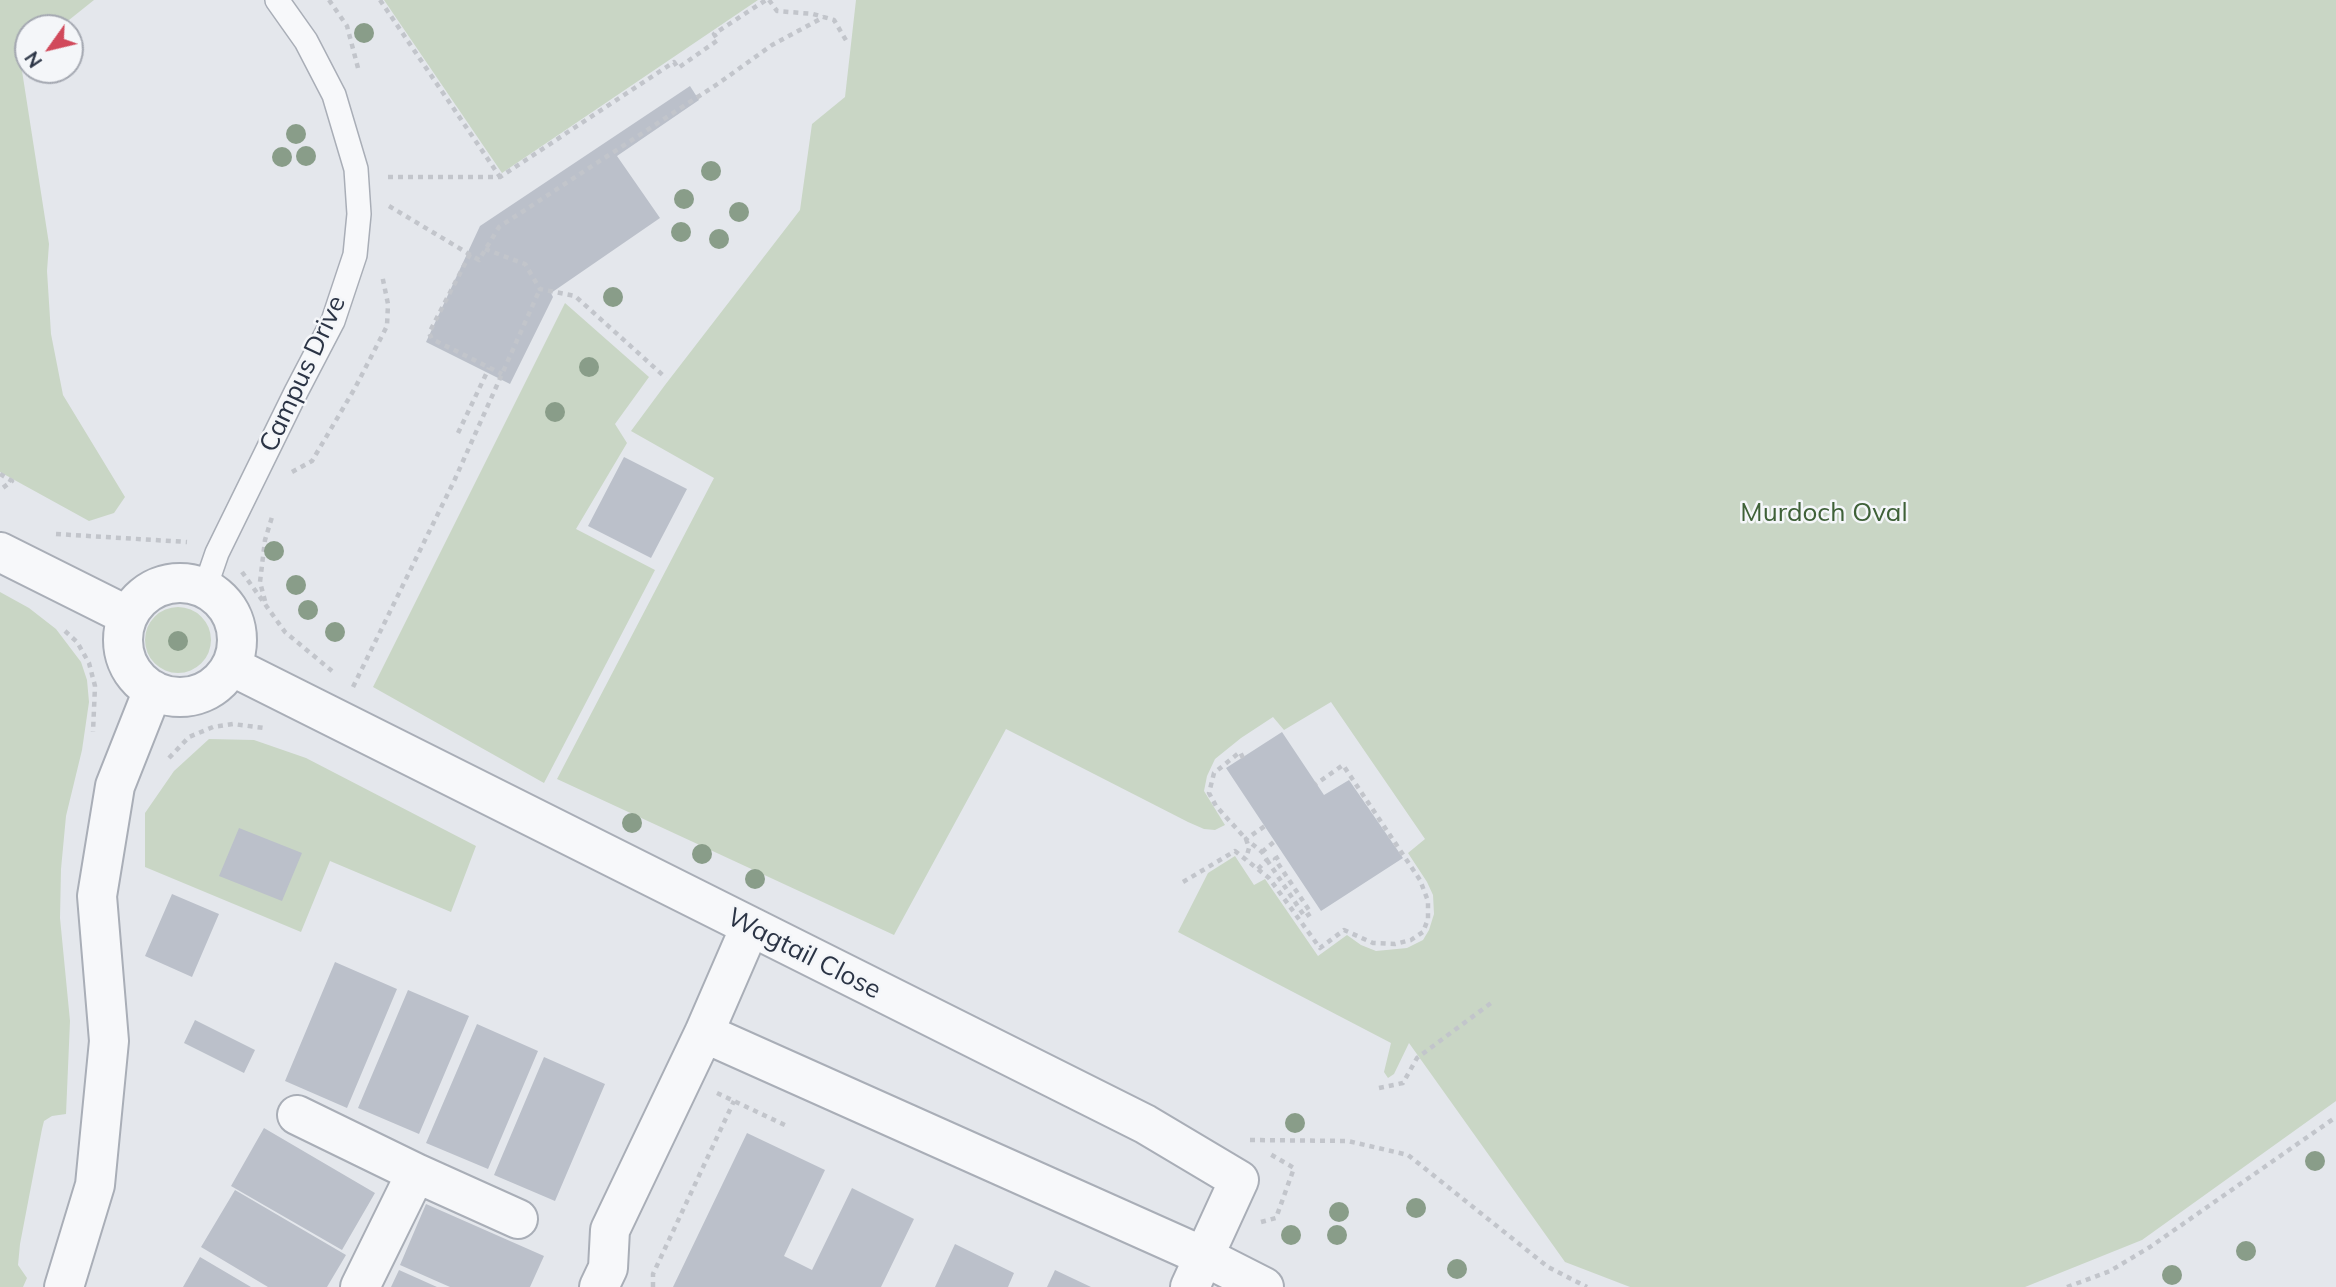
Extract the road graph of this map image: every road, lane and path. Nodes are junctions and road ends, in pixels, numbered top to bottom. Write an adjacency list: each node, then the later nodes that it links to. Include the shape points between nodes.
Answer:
1 (277, 0): 19 (lane, Campus Drive, via 306,41 334,95 356,169 359,214 355,255 333,321 217,554)
2 (380, 0): 7 (path)
3 (767, 0): 4 (path, via 777,11); 7 (path, via 713,34 718,40 678,68 674,62)
4 (824, 17): 5 (path, via 834,20); 9 (path, via 772,45 499,227)
5 (846, 42)
6 (388, 177): 7 (path)
7 (500, 177)
8 (385, 204): 10 (path)
9 (485, 249): 10 (path, via 479,260); 11 (path, via 525,264)
10 (470, 254): 12 (path, via 429,333 432,339)
11 (540, 289): 13 (path); 14 (path, via 575,296)
12 (489, 368): 13 (path); 15 (path)
13 (502, 374): 22 (path)
14 (666, 378)
15 (458, 433)
16 (0, 474): 17 (path, via 12,481)
17 (0, 490)
18 (0, 552): 20 (street)
19 (205, 588): 20 (street, via 187,582 152,589); 21 (street, via 220,598 237,630)
20 (128, 616): 23 (street, via 122,632 128,666)
21 (231, 666): 23 (street, via 220,681 188,697 170,697); 37 (street, Wagtail Close)
22 (353, 688)
23 (153, 690): 50 (street, via 115,786 97,896 109,1041 94,1185)
24 (270, 729): 26 (path, via 233,724 213,727 190,737)
25 (1243, 758): 29 (path, via 1240,752 1214,773 1209,793)
26 (167, 761)
27 (1316, 783): 35 (path, via 1343,765 1420,880 1428,901 1423,932 1395,944 1373,943 1344,930 1320,948)
28 (1265, 826): 29 (path)
29 (1246, 839): 31 (path); 33 (path)
30 (1275, 841): 31 (path)
31 (1262, 852): 34 (path)
32 (1283, 854): 34 (path, via 1275,859 1311,913 1305,917)
33 (1246, 859): 35 (path); 36 (path, via 1236,851)
34 (1267, 860): 35 (path)
35 (1258, 869)
36 (1183, 882)
37 (750, 927): 39 (street); 49 (street, Wagtail Close, via 1145,1124 1239,1180)
38 (1491, 1003): 41 (path, via 1417,1058 1402,1083)
39 (704, 1033): 40 (street); 49 (street)
40 (682, 1077): 42 (path); 52 (street, via 610,1230 608,1268)
41 (1379, 1088)
42 (734, 1101): 45 (path); 53 (path, via 653,1274)
43 (297, 1115): 47 (street)
44 (2336, 1117): 56 (path, via 2150,1247 2110,1271)
45 (789, 1127)
46 (1408, 1155): 55 (path, via 1548,1267)
47 (416, 1173): 48 (street); 51 (street)
48 (519, 1219)
49 (1198, 1272): 54 (street)
50 (64, 1287)
51 (360, 1287)
52 (599, 1287)
53 (653, 1287)
54 (1264, 1287)
55 (1587, 1287)
56 (2067, 1287)

